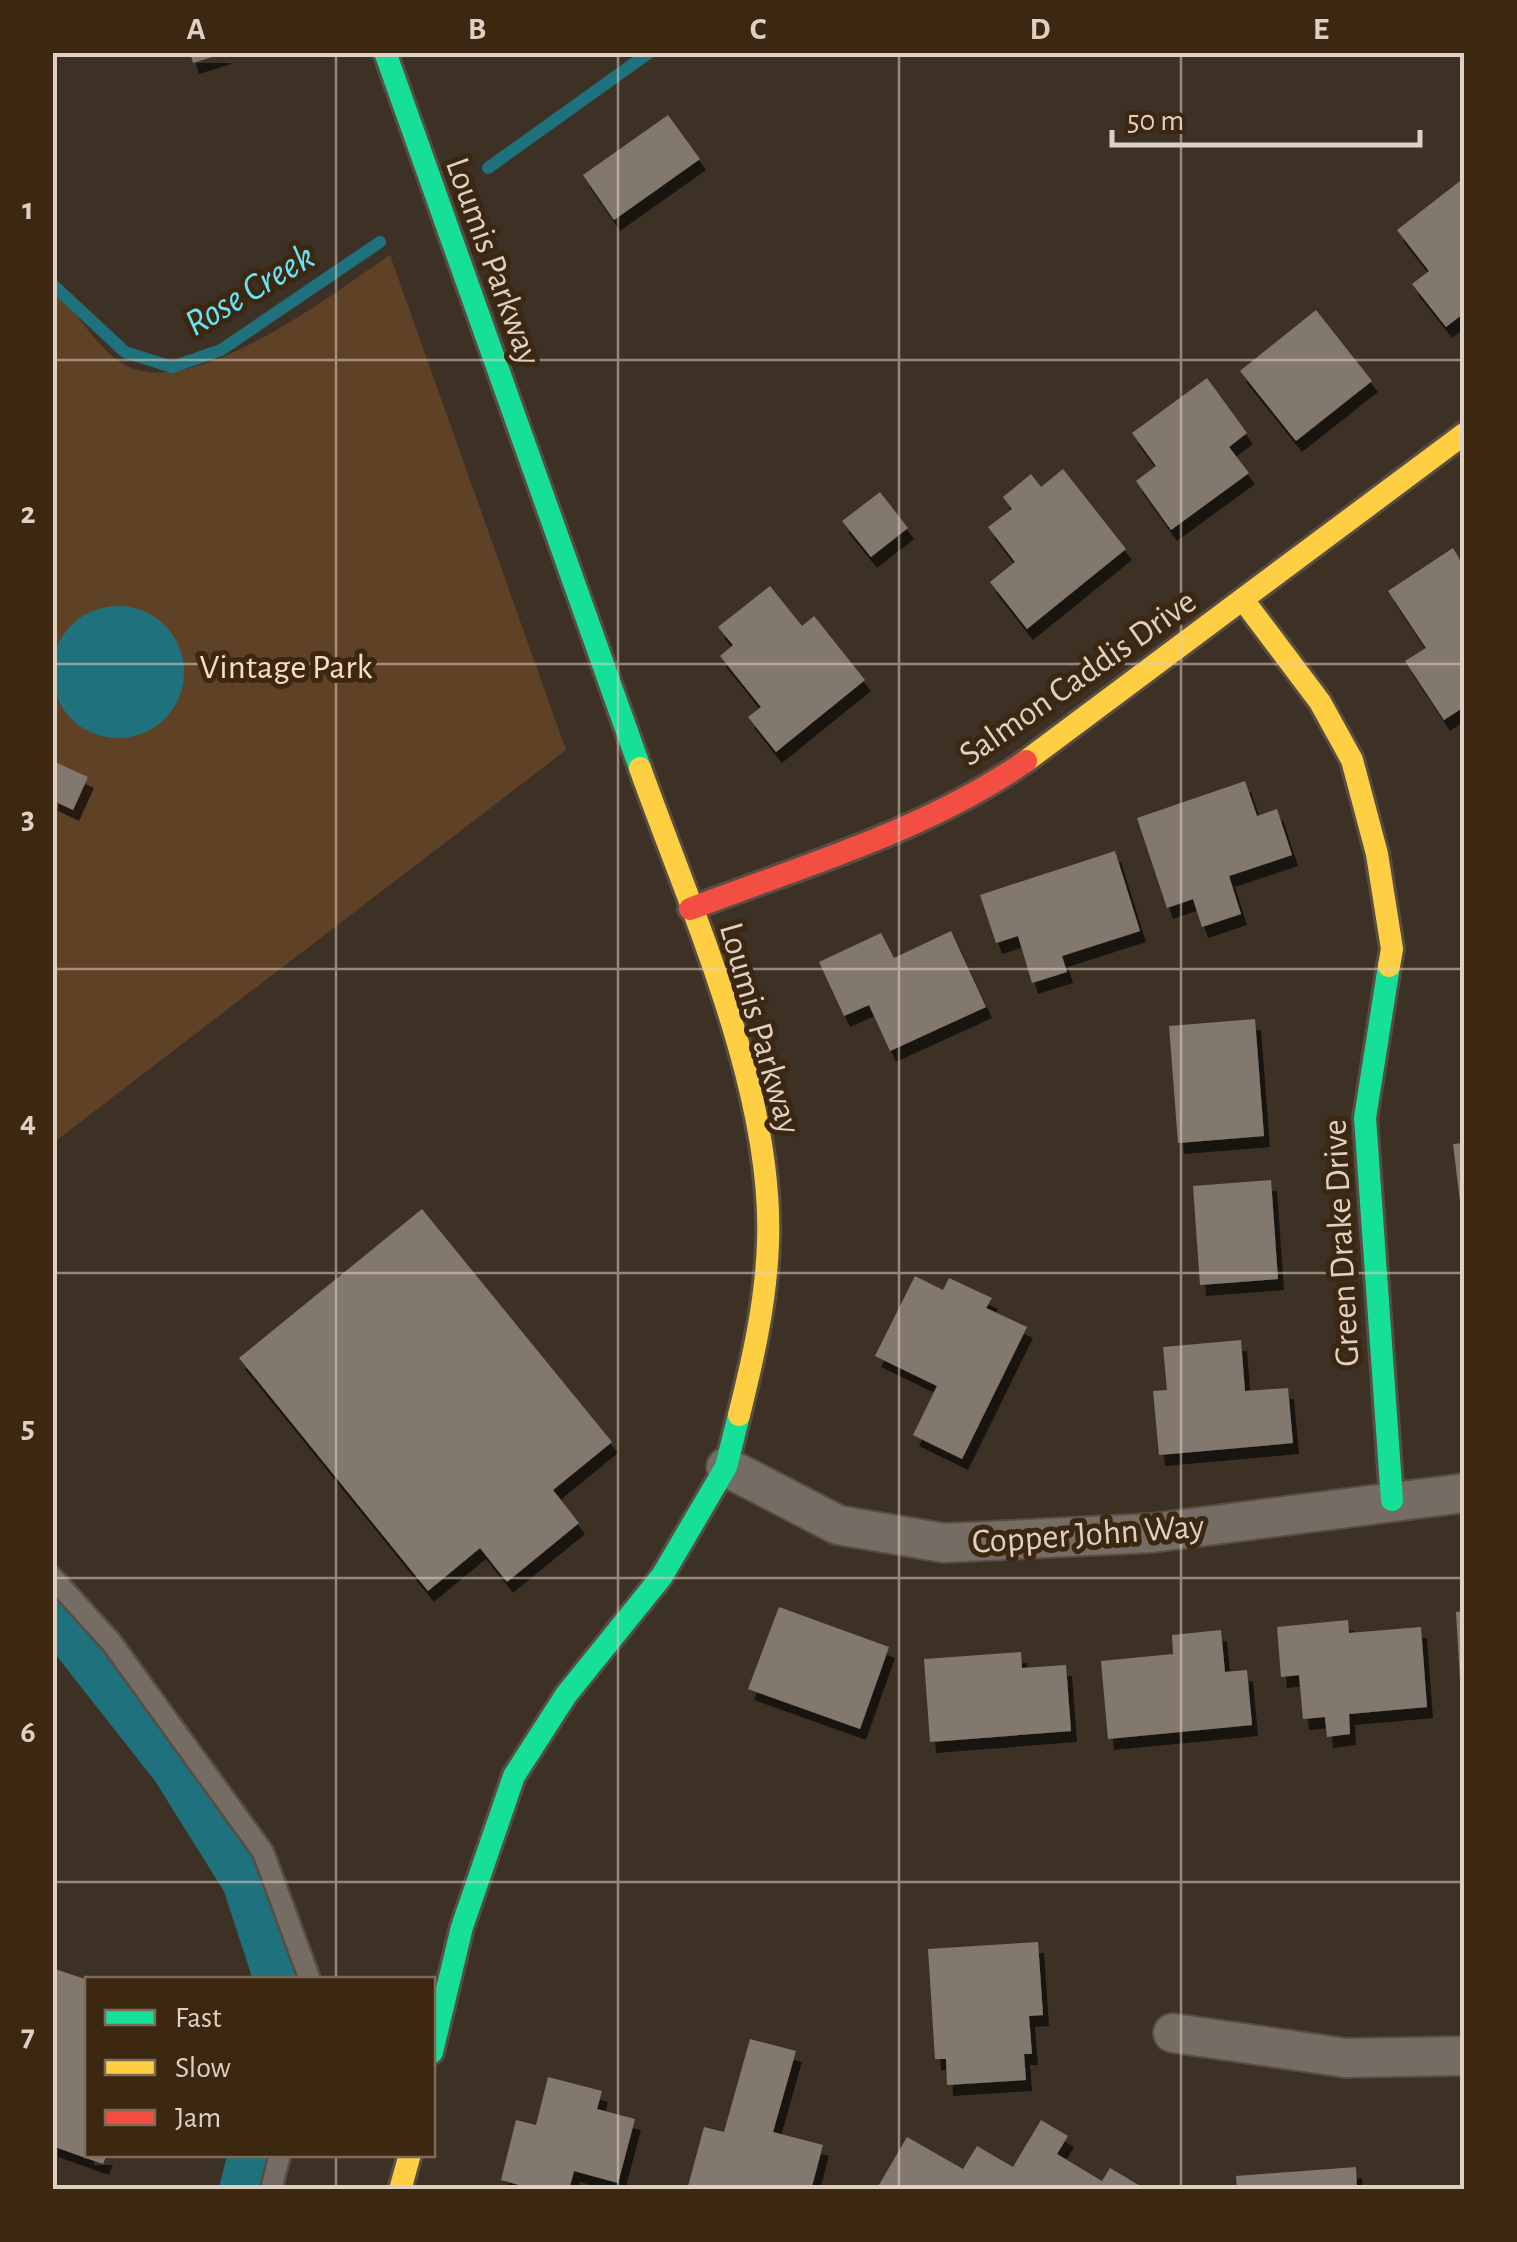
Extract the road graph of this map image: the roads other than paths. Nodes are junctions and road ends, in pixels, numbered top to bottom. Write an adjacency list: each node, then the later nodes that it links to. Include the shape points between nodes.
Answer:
1 (385, 52): 4 (street, Loumis Parkway)
2 (1464, 434): 3 (street, Salmon Caddis Drive)
3 (1244, 601): 4 (street, Salmon Caddis Drive, via 990,786); 7 (street, Green Drake Drive, via 1320,702 1352,760 1380,873 1392,948 1365,1118)
4 (690, 909): 5 (street, Loumis Parkway, via 758,1118 768,1241 757,1344)
5 (726, 1466): 7 (street, Copper John Way, via 838,1525 944,1543 1152,1533); 11 (street, Loumis Parkway, via 662,1576 566,1695 514,1776 462,1927)
6 (1464, 1494): 7 (street, Copper John Way)
7 (1392, 1500)
8 (52, 1576): 9 (lane, via 111,1642 263,1852)
9 (310, 1977)
10 (1172, 2033): 12 (street, via 1346,2058)
11 (435, 2040)
12 (1464, 2056)
13 (279, 2157): 15 (lane)
14 (409, 2157): 16 (street)
15 (271, 2190)
16 (400, 2190)

